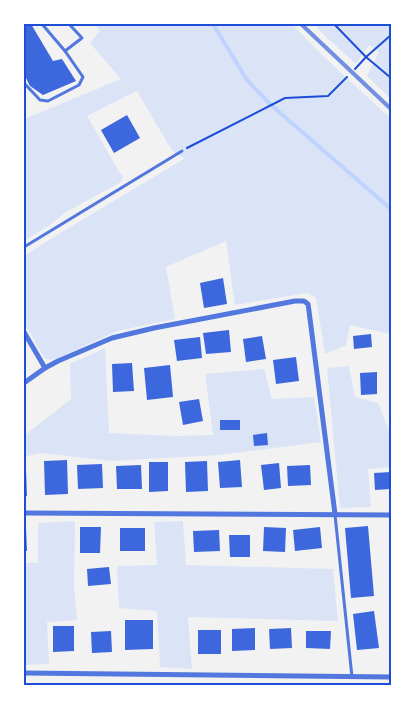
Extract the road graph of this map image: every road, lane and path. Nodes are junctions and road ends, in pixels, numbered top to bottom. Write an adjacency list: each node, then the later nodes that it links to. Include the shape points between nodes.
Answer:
1 (42, 24): 5 (lane)
2 (69, 24): 5 (lane, via 82,38)
3 (334, 24): 6 (path)
4 (391, 35): 6 (path)
5 (64, 51): 10 (lane, via 83,77 79,85 48,101 40,100)
6 (366, 57): 7 (path); 9 (path)
7 (355, 69)
8 (347, 77): 11 (path, via 328,96 285,98)
9 (391, 78)
10 (24, 83)
11 (182, 151): 12 (lane)
12 (24, 247)
13 (24, 332): 14 (street)
14 (45, 368): 15 (street); 17 (street, via 112,338 304,301 309,311)
15 (24, 382)
16 (24, 514): 17 (street)
17 (334, 514): 18 (street); 20 (lane)
18 (391, 515)
19 (24, 672): 20 (street)
20 (352, 677): 21 (street)
21 (391, 677)

